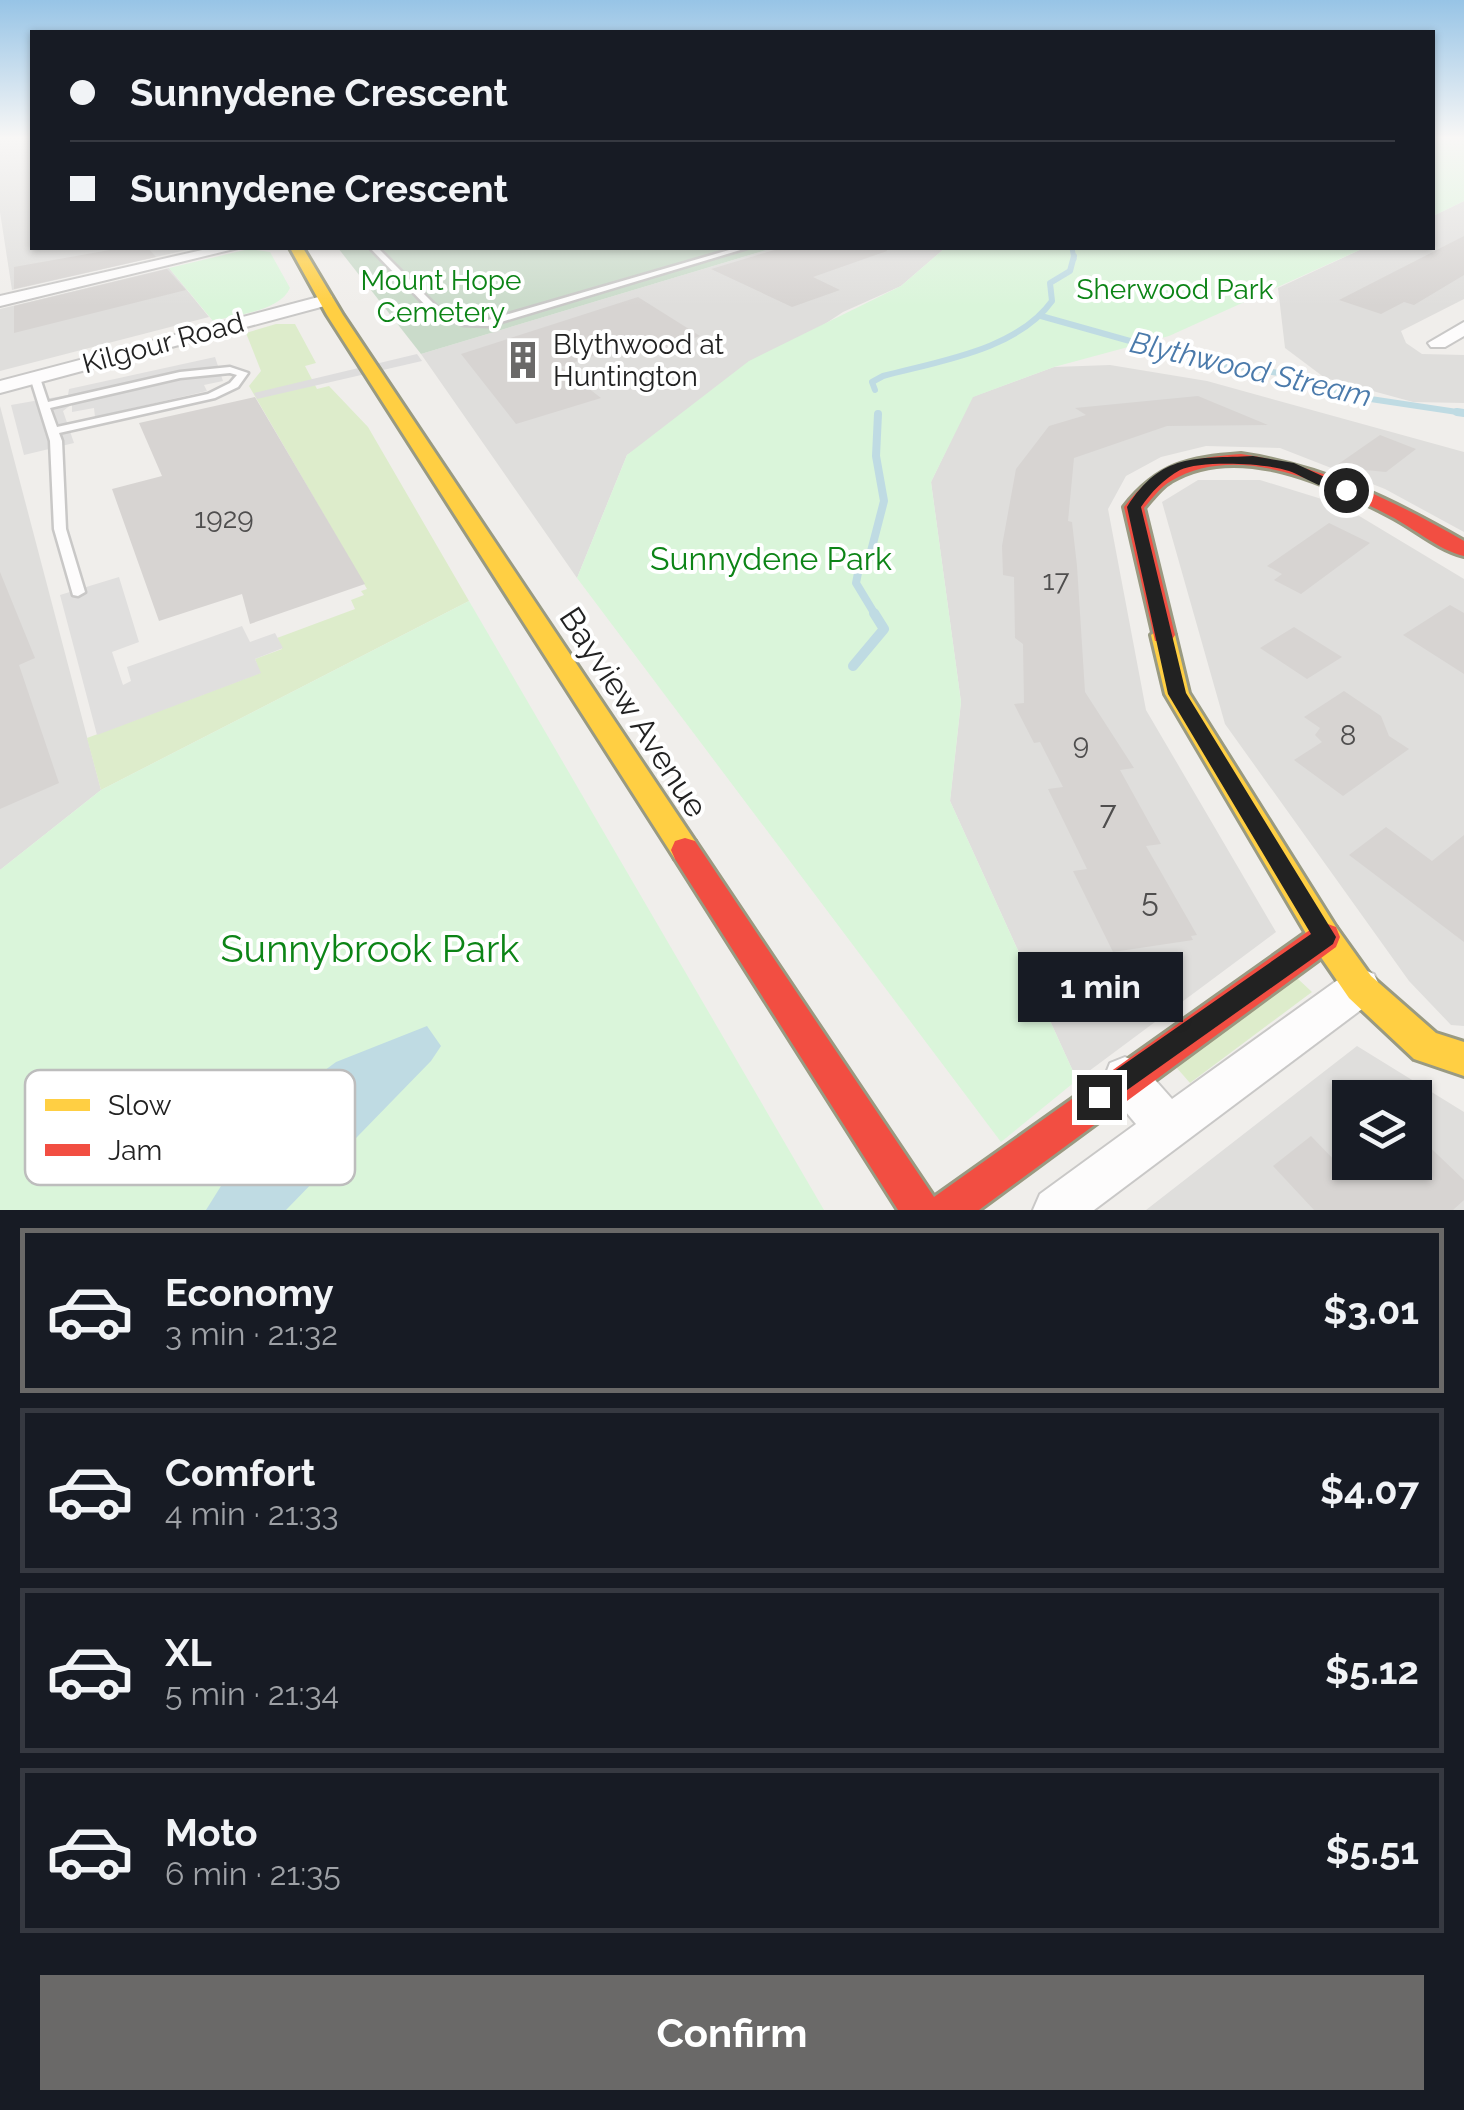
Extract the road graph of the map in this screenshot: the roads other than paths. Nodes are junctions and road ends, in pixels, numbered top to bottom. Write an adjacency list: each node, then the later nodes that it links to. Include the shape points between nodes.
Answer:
1 (221, 250): 6 (street)
2 (297, 250): 5 (main road, Bayview Avenue)
3 (376, 250): 4 (lane, via 446,318 488,323)
4 (736, 250)
5 (326, 300): 9 (street, Kilgour Road); 20 (main road, Bayview Avenue)
6 (0, 301)
7 (1464, 328): 8 (street)
8 (1438, 343)
9 (35, 378): 10 (street, Kilgour Road); 11 (lane)
10 (0, 386)
11 (44, 406): 12 (lane); 12 (lane, via 208,370 244,373 211,396)
12 (52, 431): 14 (lane, via 60,529)
13 (1464, 550): 15 (main road, via 1404,512 1289,466 1253,460 1180,464 1146,488 1134,507 1177,694)
14 (78, 592)
15 (1325, 937): 16 (main road); 18 (main road)
16 (1360, 988): 17 (main road, via 1426,1047); 19 (street)
17 (1464, 1059)
18 (1125, 1078): 19 (street); 21 (main road)
19 (1168, 1128): 22 (street)
20 (920, 1210)
21 (947, 1210)
22 (1056, 1210)

